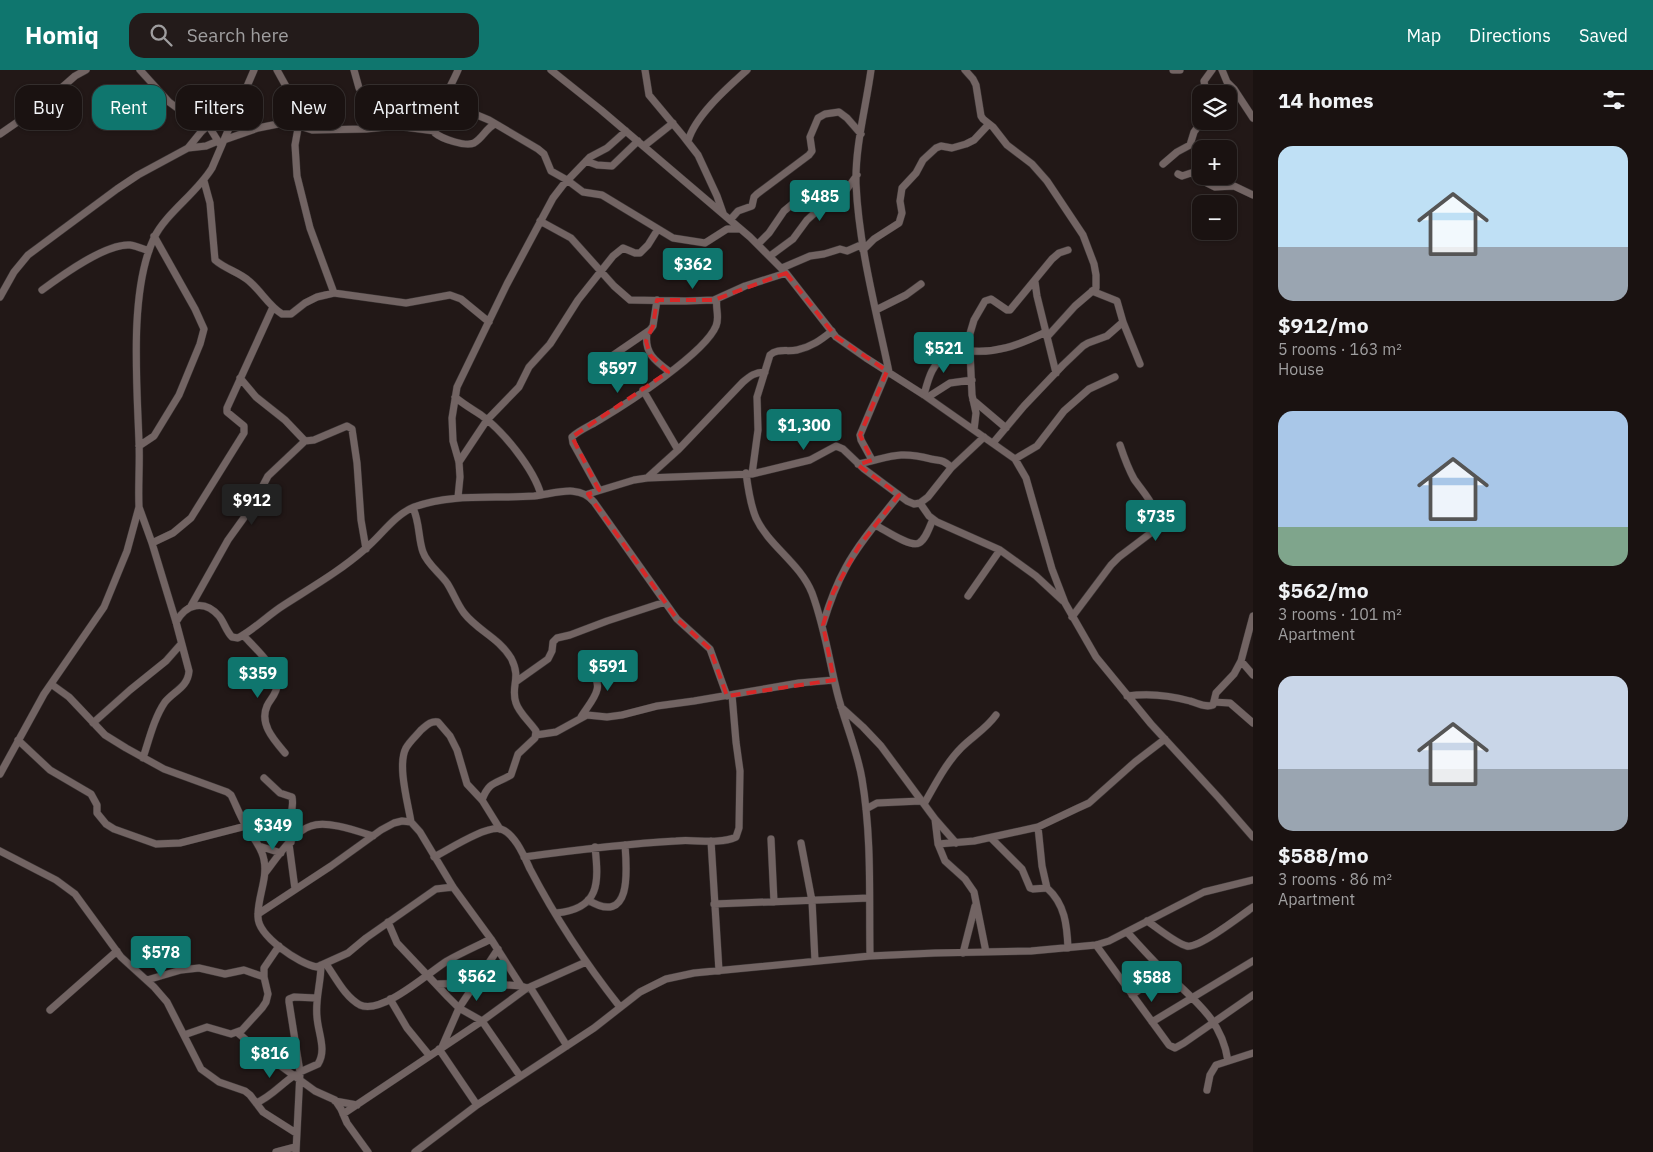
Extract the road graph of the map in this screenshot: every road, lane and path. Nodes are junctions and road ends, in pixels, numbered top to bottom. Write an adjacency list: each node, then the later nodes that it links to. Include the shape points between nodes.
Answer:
1 (86, 70): 36 (street)
2 (140, 70): 21 (street)
3 (254, 70): 16 (street)
4 (277, 70): 17 (street)
5 (354, 70): 18 (street)
6 (458, 70): 19 (street)
7 (552, 70): 35 (street)
8 (645, 70): 25 (street, via 649,96)
9 (747, 70): 38 (street, via 695,125)
10 (871, 70): 37 (street)
11 (965, 70): 26 (street, via 976,85 981,116)
12 (1173, 70): 13 (street)
13 (1180, 70)
14 (1212, 70): 20 (street)
15 (1222, 70): 23 (street)
16 (248, 85)
17 (285, 85)
18 (358, 85)
19 (451, 85)
20 (1205, 85)
21 (176, 107)
22 (478, 116): 24 (street)
23 (1253, 118)
24 (495, 124): 34 (street, via 469,144 442,138); 46 (street, via 538,149 544,154 550,171)
25 (673, 124): 38 (street); 40 (street)
26 (989, 124): 57 (street, via 974,140 952,148 941,146 923,160 901,192 899,223); 66 (street, via 1047,181 1083,235 1096,275 1097,284)
27 (273, 125): 39 (street)
28 (345, 129): 34 (street, via 396,126)
29 (204, 130): 41 (street)
30 (212, 130): 39 (street)
31 (227, 130): 39 (street)
32 (299, 130): 67 (street, via 295,145 297,176 310,228)
33 (1195, 130): 43 (street, via 1190,145)
34 (435, 131)
35 (626, 131): 40 (street); 42 (street)
36 (0, 134)
37 (861, 134): 45 (street); 52 (street, via 839,112 825,114 816,121 810,137 812,151 809,155 757,194 752,206 738,211)
38 (688, 141): 50 (street, via 705,169)
39 (221, 142): 41 (street); 47 (street)
40 (641, 144): 42 (street, via 612,166); 50 (street)
41 (188, 148): 68 (street, via 124,184 28,255)
42 (586, 161): 46 (street)
43 (1163, 164)
44 (1178, 174): 49 (street, via 1194,174 1215,187 1234,186)
45 (857, 175): 57 (street); 60 (street, via 847,189 818,210 793,239)
46 (568, 180): 51 (street); 54 (street, via 579,190 602,195)
47 (204, 181): 55 (street); 71 (street, via 210,203 215,260 249,280)
48 (808, 191): 56 (street, via 784,211)
49 (1253, 195)
50 (723, 214): 52 (street)
51 (540, 220): 61 (street, via 571,238); 73 (street)
52 (730, 220): 53 (street)
53 (740, 228): 54 (street, via 727,229 705,242 674,238); 56 (street)
54 (658, 229): 61 (street, via 640,253 623,248)
55 (154, 236): 59 (street); 101 (street, via 204,329 180,394 154,436)
56 (758, 244): 60 (street)
57 (863, 247): 62 (street, via 810,256); 72 (street)
58 (1068, 250): 63 (street, via 1052,259)
59 (149, 251): 65 (street, via 130,245 114,248 74,268); 101 (street, via 138,314)
60 (770, 256): 62 (street)
61 (601, 270): 70 (street, via 627,299); 94 (street, via 568,313 550,344 531,364 520,387)
62 (784, 270): 69 (street); 75 (street)
63 (1035, 282): 77 (street); 78 (street, via 1010,310 991,299 985,301 974,320)
64 (921, 284): 72 (street)
65 (42, 290)
66 (1092, 291): 74 (street, via 1116,300); 77 (street)
67 (334, 293): 71 (street, via 311,299 291,314 282,314); 73 (street, via 406,303 450,294)
68 (0, 297)
69 (716, 299): 70 (street); 81 (street, via 718,322 714,331)
70 (657, 300): 76 (street, via 653,326)
71 (273, 307): 86 (street)
72 (876, 310): 83 (street)
73 (489, 322): 90 (street)
74 (1123, 322): 79 (street); 84 (street, via 1107,336 1088,342)
75 (832, 331): 82 (street, via 814,344 798,350 772,353); 83 (street, via 852,349)
76 (647, 333): 80 (street); 81 (street, via 650,355)
77 (1046, 335): 78 (street, via 1001,350); 84 (street)
78 (967, 351): 87 (street); 89 (street, via 943,358 934,367)
79 (1140, 364)
80 (593, 369)
81 (670, 372): 88 (street)
82 (765, 372): 102 (street, via 757,372 743,382); 108 (street, via 757,397 758,430)
83 (888, 372): 89 (street); 104 (street, via 860,435)
84 (1056, 373): 95 (street)
85 (1114, 377): 103 (street, via 1089,389 1064,412 1037,446)
86 (240, 378): 98 (street, via 256,397); 120 (street, via 227,412 244,426 244,433 191,518 173,533)
87 (972, 380): 89 (street, via 950,383); 91 (street)
88 (643, 390): 102 (street); 110 (street, via 572,437 572,443)
89 (926, 396): 96 (street)
90 (455, 397): 92 (street); 93 (street)
91 (973, 400): 95 (street); 96 (street, via 976,413)
92 (466, 406): 93 (street); 94 (street)
93 (453, 410): 105 (street, via 452,441)
94 (487, 420): 105 (street); 112 (street, via 532,472)
95 (1006, 428): 99 (street)
96 (974, 430): 97 (street)
97 (984, 437): 99 (street); 107 (street)
98 (305, 441): 121 (street, via 347,426 352,429); 126 (street, via 268,476)
99 (994, 443): 103 (street)
100 (1120, 445): 128 (street, via 1157,520 1147,535 1111,565)
101 (139, 446): 116 (street)
102 (678, 450): 109 (street)
103 (1015, 459): 125 (street, via 1026,478)
104 (872, 460): 106 (street); 107 (street, via 897,454 916,455 940,459)
105 (459, 462): 114 (street)
106 (858, 464): 108 (street, via 836,446 810,460); 113 (street)
107 (951, 467): 115 (street)
108 (749, 473): 109 (street); 130 (street, via 751,505 756,519 806,581)
109 (647, 478): 110 (street)
110 (599, 490): 111 (street)
111 (588, 494): 112 (street, via 574,491); 124 (street)
112 (541, 495): 114 (street)
113 (899, 495): 115 (street, via 914,504); 119 (street)
114 (458, 497): 117 (street)
115 (920, 503): 118 (street)
116 (139, 507): 120 (street); 138 (street, via 127,551 104,607)
117 (413, 508): 121 (street, via 394,521); 137 (street, via 426,557 465,614 507,652)
118 (933, 519): 119 (street, via 920,542 914,544); 122 (street)
119 (875, 524): 130 (street, via 846,566)
120 (152, 543): 129 (street)
121 (366, 549): 131 (street)
122 (1000, 550): 123 (street); 125 (street, via 1036,576)
123 (968, 596)
124 (666, 602): 137 (street, via 557,638 548,658); 139 (street, via 683,626 710,649)
125 (1065, 604): 128 (street)
126 (191, 606): 129 (street); 131 (street, via 201,606 218,614 232,637)
127 (1253, 616): 133 (street)
128 (1072, 617): 140 (street, via 1096,657)
129 (176, 622): 132 (street)
130 (822, 625): 136 (street)
131 (243, 635): 150 (street, via 269,665 278,685 267,706 266,724 272,738)
132 (181, 644): 145 (street, via 166,661); 151 (street, via 189,671 188,679 164,704)
133 (1241, 661): 135 (street); 141 (street, via 1216,693)
134 (588, 671): 144 (street, via 597,682 597,690)
135 (1253, 675)
136 (834, 680): 139 (street); 142 (street)
137 (517, 681): 147 (street, via 516,703)
138 (51, 684): 145 (street, via 69,697); 149 (street)
139 (729, 695): 144 (street, via 622,715); 169 (street, via 740,771 739,833 732,839)
140 (1127, 696): 141 (street, via 1156,694 1206,706); 148 (street)
141 (1214, 702): 146 (street, via 1230,703)
142 (840, 707): 154 (street, via 856,755); 157 (street, via 881,746)
143 (996, 716): 157 (street, via 956,754)
144 (581, 717): 147 (street, via 556,732)
145 (92, 723): 151 (street, via 105,735)
146 (1253, 723)
147 (536, 734): 155 (street, via 518,754 511,775 491,784)
148 (1165, 739): 162 (street, via 1089,803); 166 (street)
149 (18, 740): 152 (street); 163 (street, via 50,770 91,794 97,813 106,824 132,837 156,844)
150 (285, 753)
151 (143, 758): 163 (street, via 229,793)
152 (0, 774)
153 (264, 778): 160 (street, via 280,793 293,798)
154 (864, 794): 156 (street); 158 (street)
155 (482, 800): 161 (street, via 465,780 450,736 438,722 433,721 414,738 404,755); 164 (street)
156 (877, 803): 157 (street); 158 (street)
157 (922, 803): 159 (street)
158 (866, 809): 186 (street)
159 (935, 819): 172 (street); 174 (street)
160 (287, 822): 163 (street, via 279,828); 170 (street)
161 (411, 822): 165 (street, via 394,823); 180 (street)
162 (1038, 827): 167 (street); 184 (street)
163 (247, 828): 175 (street)
164 (500, 829): 179 (street, via 514,841); 180 (street, via 481,833)
165 (373, 836): 170 (street, via 319,824 309,827); 185 (street)
166 (1253, 837)
167 (991, 838): 172 (street); 184 (street, via 1022,870 1030,888)
168 (771, 839): 189 (street)
169 (711, 842): 173 (street, via 679,840); 191 (street)
170 (290, 843): 178 (street); 185 (street)
171 (801, 843): 188 (street)
172 (956, 843): 174 (street)
173 (625, 844): 176 (street); 187 (street, via 627,875 622,897 607,908)
174 (938, 844): 190 (street, via 945,861 970,885)
175 (259, 846): 178 (street); 181 (street, via 264,858)
176 (595, 847): 179 (street); 187 (street, via 598,879)
177 (0, 851): 203 (street, via 71,891)
178 (281, 853): 181 (street)
179 (524, 857): 193 (street)
180 (434, 858): 183 (street)
181 (264, 874): 194 (street)
182 (1253, 880): 195 (street, via 1204,892)
183 (453, 887): 196 (street, via 436,889); 198 (street)
184 (1047, 888): 201 (street, via 1066,917)
185 (296, 889): 194 (street)
186 (869, 898): 188 (street); 206 (street)
187 (588, 900): 193 (street, via 573,910)
188 (812, 901): 189 (street); 209 (street)
189 (774, 902): 191 (street)
190 (976, 903): 204 (street); 205 (street)
191 (714, 904): 211 (street)
192 (1253, 907): 195 (street, via 1190,947)
193 (556, 913): 208 (street)
194 (258, 914): 200 (street, via 260,925)
195 (1147, 921): 197 (street)
196 (388, 922): 210 (street, via 348,953); 213 (street, via 397,942)
197 (1126, 932): 199 (street); 212 (street)
198 (491, 939): 202 (street); 213 (street)
199 (1096, 945): 201 (street); 219 (street)
200 (279, 946): 210 (street, via 312,966); 214 (street, via 266,965)
201 (1068, 948): 205 (street)
202 (498, 949): 216 (street); 218 (street)
203 (117, 952): 215 (street); 226 (street)
204 (963, 952): 205 (street); 206 (street)
205 (986, 952)
206 (870, 956): 209 (street)
207 (1253, 961): 222 (street)
208 (586, 962): 218 (street); 224 (street)
209 (815, 962): 211 (street)
210 (324, 965): 221 (street); 223 (street, via 353,1000 362,1006 371,1007)
211 (719, 971): 224 (street, via 666,979)
212 (1165, 972): 219 (street); 222 (street)
213 (428, 975): 217 (street); 223 (street)
214 (264, 977): 215 (street, via 244,970 225,974 199,968); 230 (street, via 268,994 266,1002)
215 (147, 980): 231 (street, via 167,1002)
216 (477, 983): 217 (street); 218 (street); 225 (street)
217 (438, 984): 225 (street)
218 (526, 987): 227 (street); 232 (street)
219 (1132, 995): 228 (street)
220 (1253, 995): 229 (street)
221 (316, 998): 237 (street, via 323,1053 318,1064); 237 (street, via 294,997 289,1000)
222 (1192, 998): 228 (street); 229 (street)
223 (390, 999): 235 (street)
224 (620, 1007): 232 (street)
225 (459, 1008): 227 (street); 233 (street)
226 (50, 1010)
227 (482, 1021): 233 (street); 238 (street)
228 (1152, 1022): 229 (street, via 1169,1045 1175,1048)
229 (1215, 1023): 236 (street)
230 (238, 1033): 231 (street, via 226,1034 206,1027); 237 (street)
231 (184, 1035): 241 (street, via 201,1069 220,1082 244,1091)
232 (567, 1046): 238 (street)
233 (440, 1048): 235 (street); 243 (street)
234 (1253, 1053): 236 (street)
235 (429, 1056): 242 (street)
236 (1228, 1061): 239 (street, via 1212,1070)
237 (298, 1075): 240 (street, via 315,1091); 241 (street); 245 (street)
238 (520, 1076): 243 (street)
239 (1208, 1090)
240 (334, 1100): 242 (street); 244 (street)
241 (256, 1103): 245 (street, via 271,1118)
242 (357, 1105): 244 (street)
243 (477, 1105): 249 (street)
244 (343, 1114): 248 (street)
245 (296, 1133): 246 (street)
246 (295, 1150): 247 (street)
247 (276, 1152)
248 (368, 1152)
249 (415, 1152)

